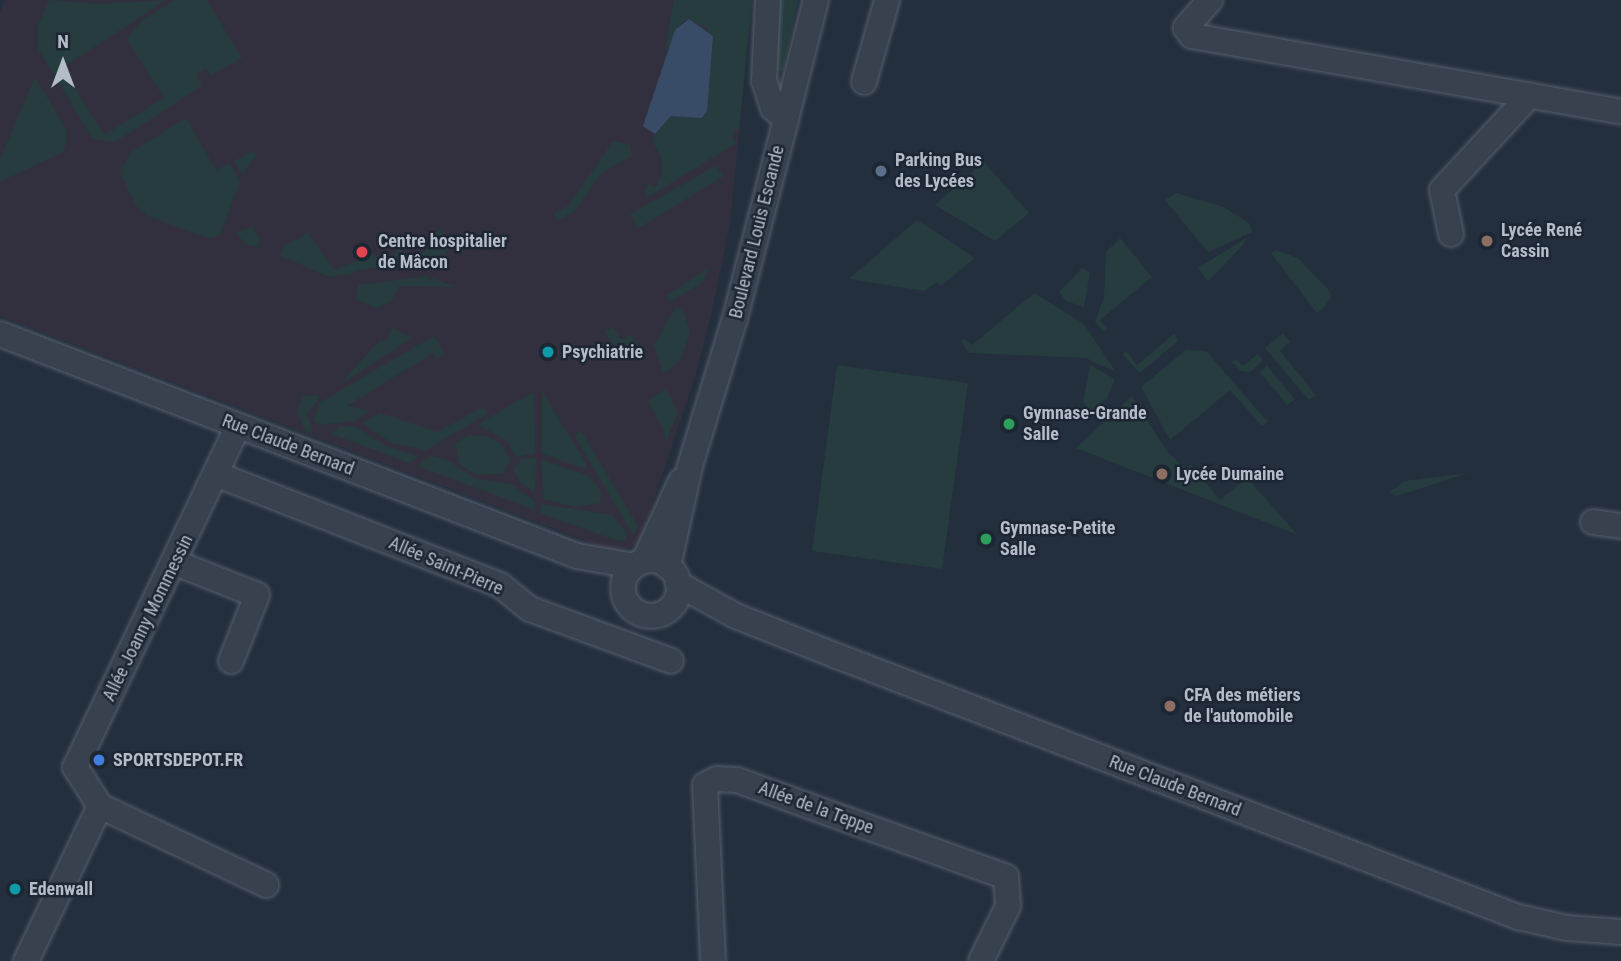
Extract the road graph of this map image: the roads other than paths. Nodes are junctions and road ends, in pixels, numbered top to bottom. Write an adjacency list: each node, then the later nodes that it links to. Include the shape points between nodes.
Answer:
1 (768, 0): 8 (street, via 764,81 773,108)
2 (817, 0): 8 (street, Boulevard Louis Escande)
3 (887, 0): 5 (street)
4 (1210, 0): 6 (street, via 1186,28 1192,36)
5 (864, 82)
6 (1530, 95): 7 (street); 9 (street, via 1442,190)
7 (1621, 112)
8 (786, 119): 12 (street, Boulevard Louis Escande, via 735,318)
9 (1451, 234)
10 (0, 334): 11 (street, Rue Claude Bernard)
11 (238, 426): 13 (street, Allée Joanny Mommessin); 16 (street, Rue Claude Bernard)
12 (690, 466): 18 (street, Boulevard Louis Escande); 19 (street, Boulevard Louis Escande)
13 (218, 475): 17 (street, Allée Joanny Mommessin); 24 (street, Allée Saint-Pierre, via 500,585 530,608)
14 (1593, 522): 15 (street)
15 (1621, 526)
16 (577, 556): 18 (street, Rue Claude Bernard); 20 (street, Rue Claude Bernard)
17 (176, 563): 23 (street, via 257,595); 25 (street, Allée Joanny Mommessin, via 75,767)
18 (639, 563): 19 (street); 20 (street, via 625,579)
19 (673, 575): 21 (street); 22 (street, Rue Claude Bernard)
20 (624, 594): 21 (street, via 632,608 647,615)
21 (670, 608): 22 (street, Rue Claude Bernard)
22 (736, 616): 27 (street, Rue Claude Bernard, via 1518,917 1567,928)
23 (231, 661)
24 (671, 661)
25 (100, 806): 26 (street); 28 (street)
26 (266, 885)
27 (1621, 932)
28 (26, 961)
29 (713, 961): 30 (street, Allée de la Teppe, via 705,785 717,779 737,780 1006,877 1008,906)
30 (981, 961)

